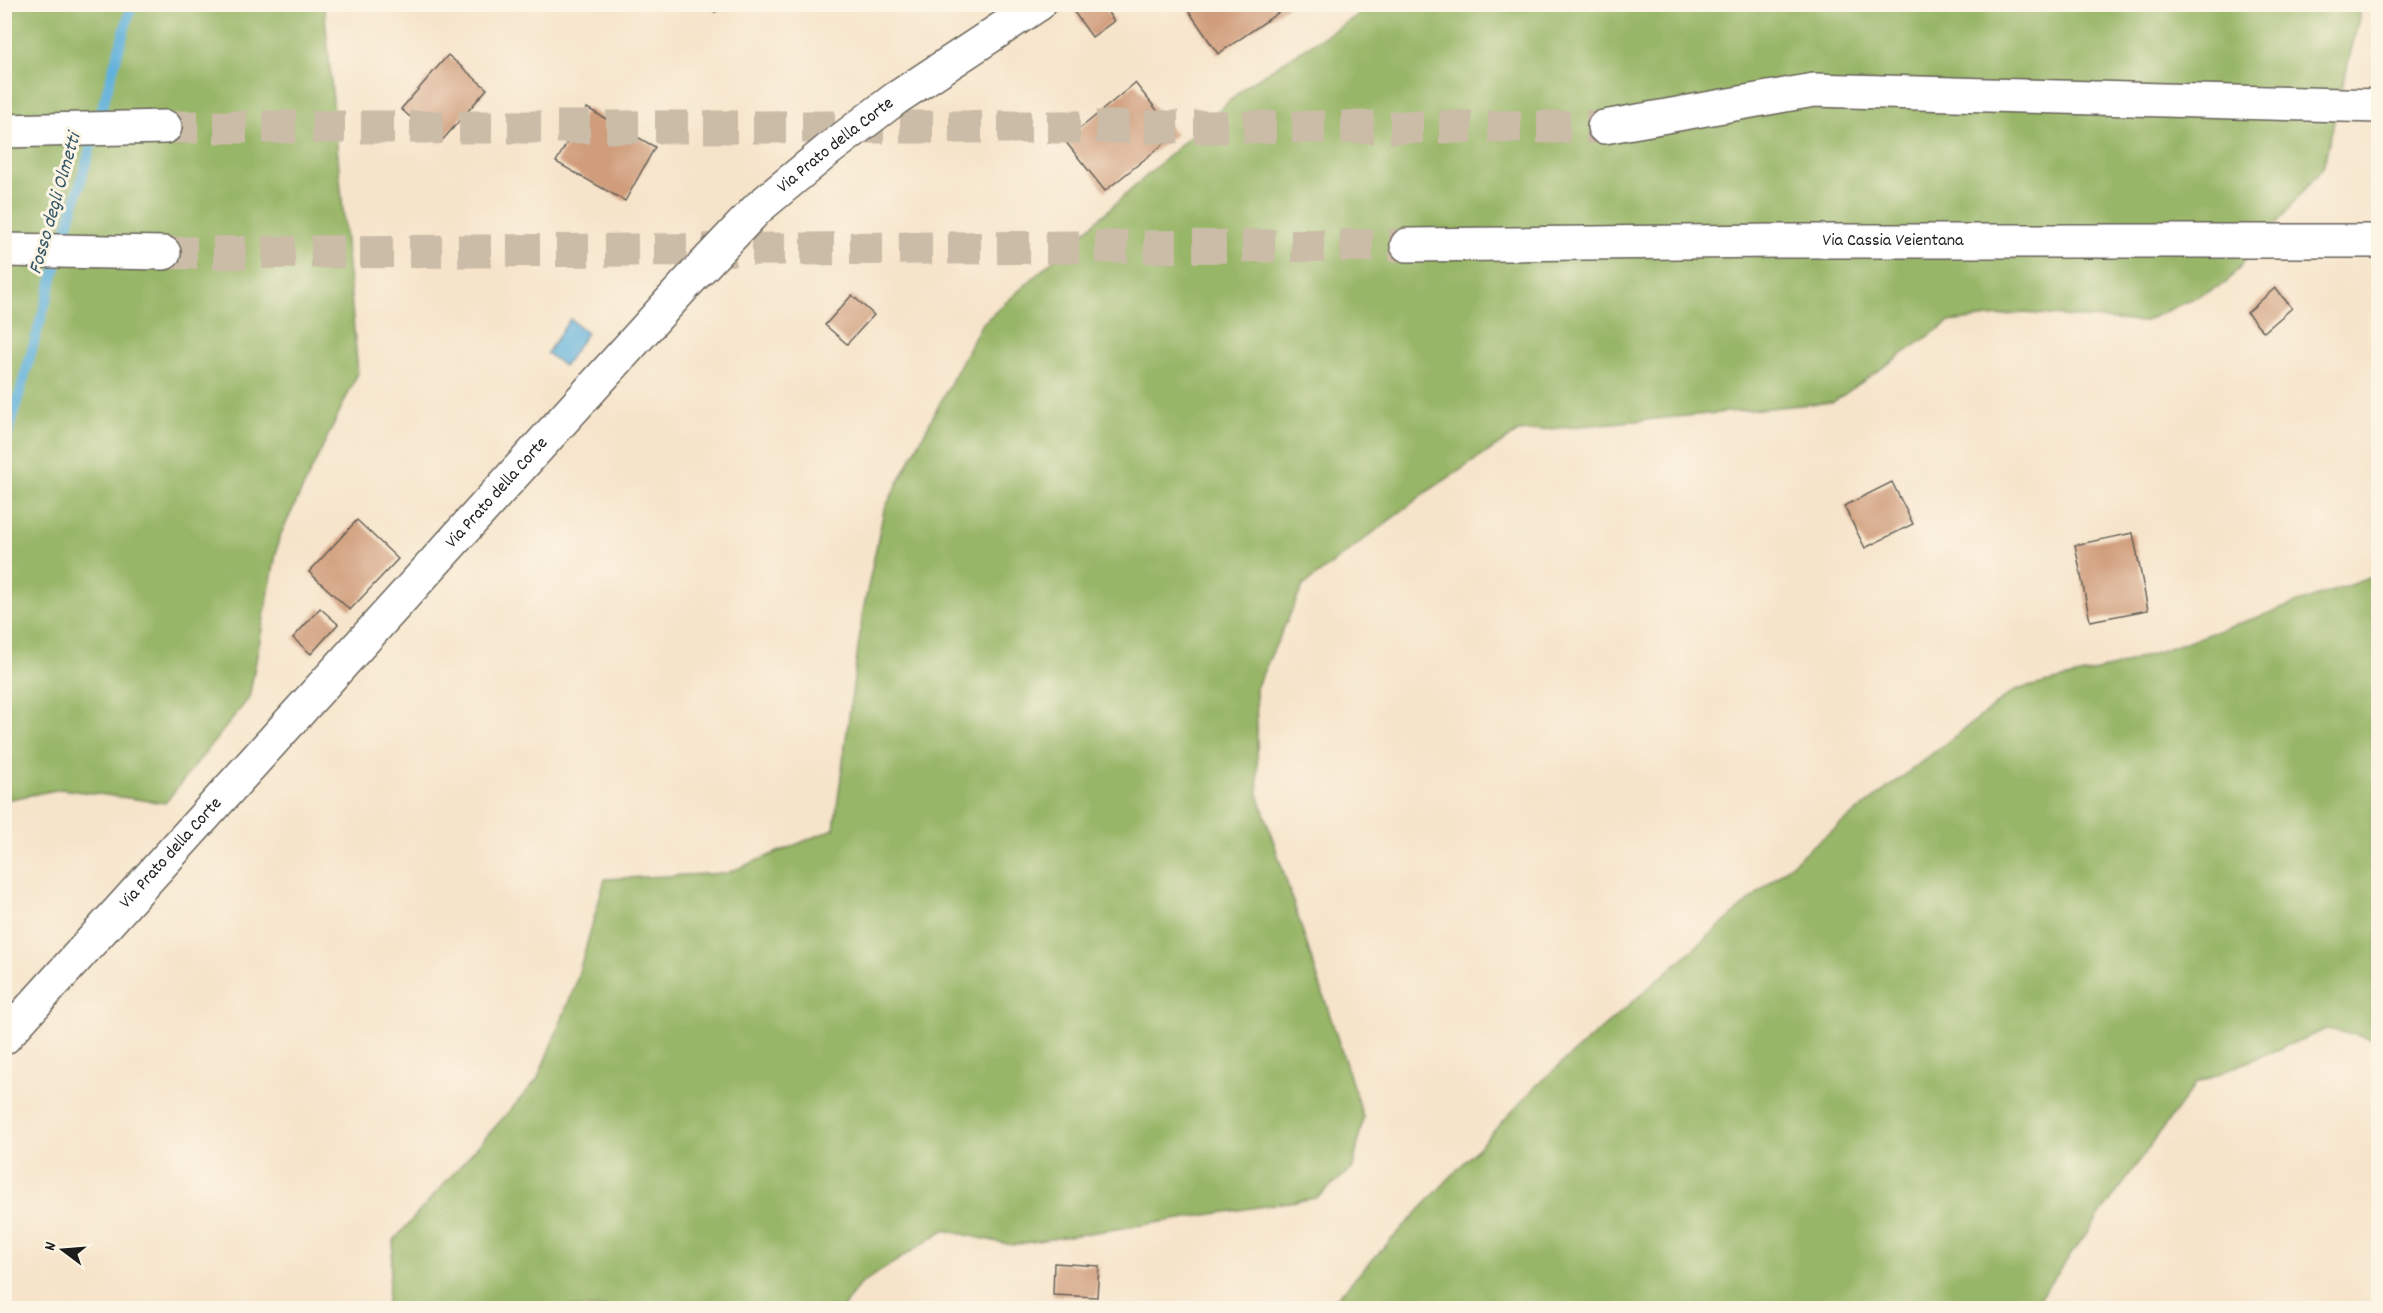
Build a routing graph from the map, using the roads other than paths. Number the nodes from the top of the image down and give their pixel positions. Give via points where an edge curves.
1 (1039, 4) edge
2 (2379, 106) edge
3 (1604, 127) tunnel mouth
4 (165, 128) tunnel mouth
5 (4, 131) edge
6 (2379, 241) edge
7 (1407, 245) tunnel mouth
8 (4, 250) edge
9 (164, 253) tunnel mouth
10 (4, 1038) edge

1 - 10 main road, Via Prato della Corte via 894,99 758,208
2 - 3 main road via 1814,90
4 - 5 main road
6 - 7 main road, Via Cassia Veientana
8 - 9 main road

